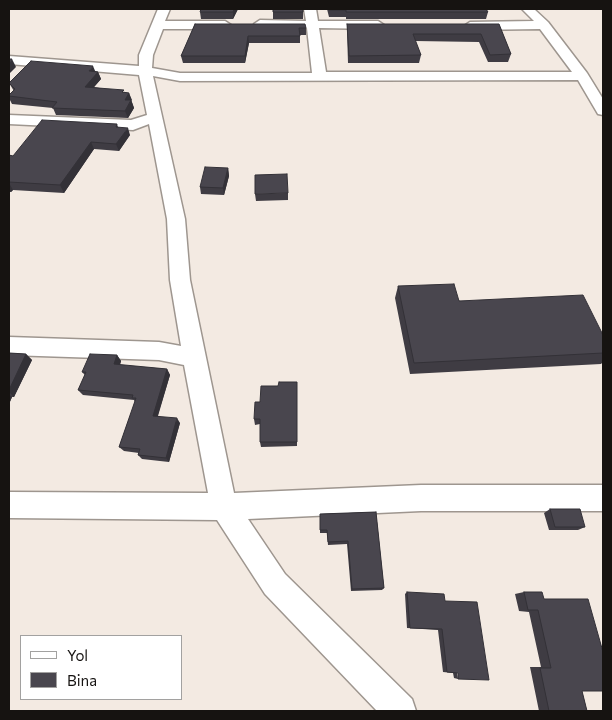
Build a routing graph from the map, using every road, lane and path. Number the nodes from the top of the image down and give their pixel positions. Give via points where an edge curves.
1 (164, 9) edge
2 (310, 9) edge
3 (528, 9) edge
4 (312, 24) junction
5 (158, 25) junction
6 (387, 25) edge
7 (544, 25) junction
8 (453, 26) edge
9 (9, 60) edge
10 (30, 62) junction
11 (145, 72) junction
12 (20, 73) edge
13 (582, 76) junction
14 (320, 77) junction
15 (603, 111) edge
16 (155, 117) junction
17 (9, 120) edge
18 (9, 346) edge
19 (194, 358) junction
20 (603, 498) edge
21 (224, 508) junction
22 (10, 509) edge
23 (400, 711) edge

1 - 5 street
2 - 4 street
3 - 7 street
4 - 5 street
4 - 6 street
4 - 14 street
5 - 11 street via 146,55
7 - 8 street
7 - 13 street
9 - 10 street
10 - 11 street
10 - 12 street
11 - 14 street via 180,77
11 - 16 street
13 - 14 street
13 - 15 street
16 - 17 street via 133,125
16 - 19 street via 176,219 180,280
18 - 19 street via 159,351
19 - 21 street
20 - 21 street via 421,498
21 - 22 street
21 - 23 street via 275,584

